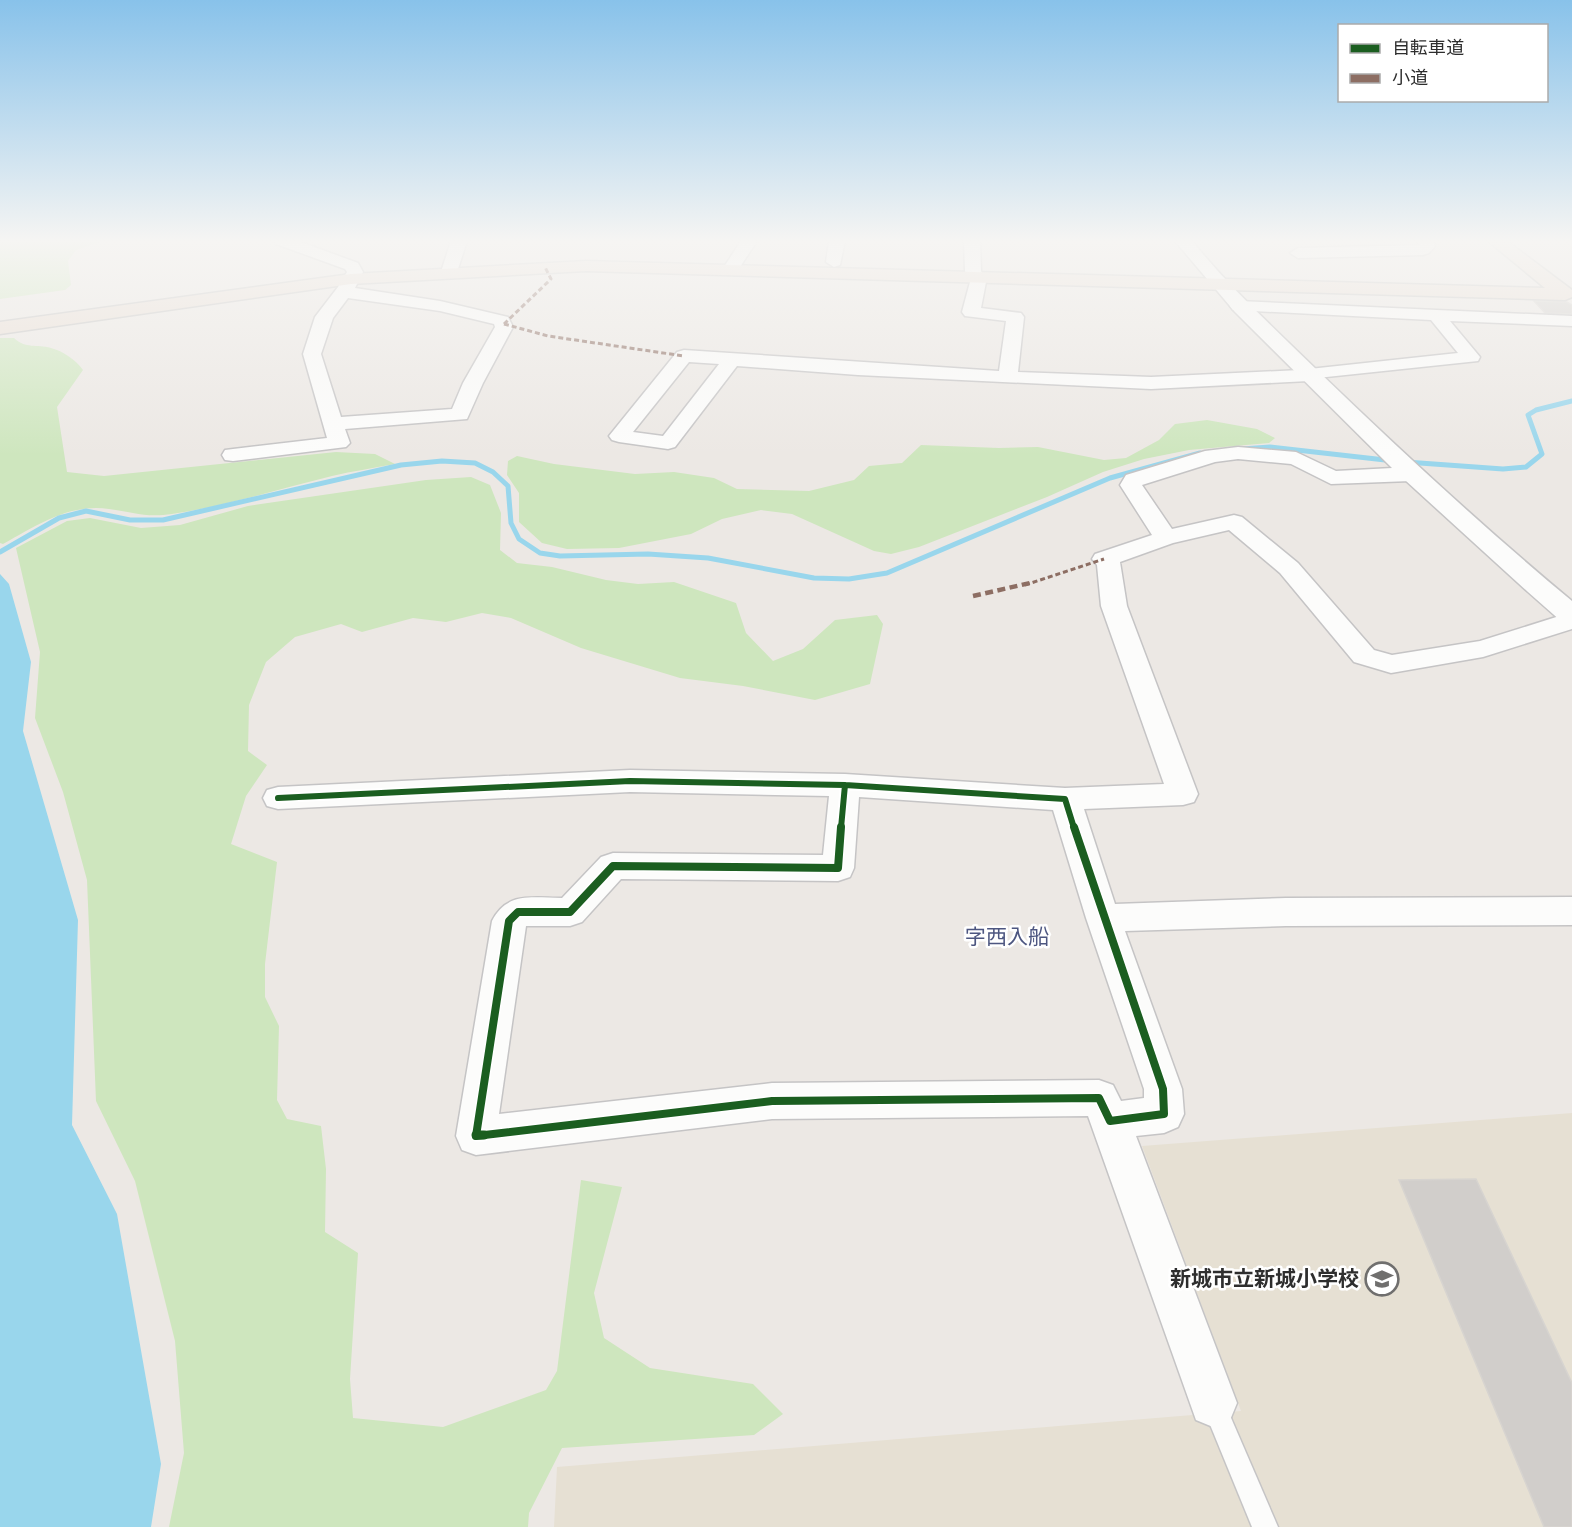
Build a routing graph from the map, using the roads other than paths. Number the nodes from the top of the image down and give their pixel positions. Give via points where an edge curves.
1 (119, 312) edge
2 (328, 312) edge
3 (473, 312) edge
4 (973, 312) edge
5 (1245, 312) edge
6 (1376, 312) edge
7 (1436, 315) junction
8 (1572, 321) edge
9 (0, 328) edge
10 (731, 361) junction
11 (1308, 374) junction
12 (1008, 377) junction
13 (334, 424) junction
14 (233, 455) dead end
15 (1402, 465) junction
16 (1166, 538) junction
17 (1572, 616) edge
18 (1572, 621) edge
19 (845, 785) junction
20 (278, 798) dead end
21 (1065, 799) junction
22 (1572, 911) edge
23 (1103, 918) junction
24 (1110, 1121) junction
25 (1213, 1403) joint
26 (1265, 1527) edge

1 - 9 highway
2 - 13 street via 312,354
3 - 13 street via 502,321 504,327 460,415
4 - 12 street via 1015,317
5 - 11 street
6 - 7 street
7 - 8 street
7 - 11 street via 1471,357
10 - 10 street via 668,443 618,436 684,356
10 - 12 street
11 - 12 street via 1151,383
11 - 15 street
13 - 14 street via 339,443 334,445
15 - 16 street via 1345,478 1331,477 1296,458 1259,453 1213,456 1134,480 1131,485
15 - 17 street via 1484,542
16 - 18 street via 1234,522 1289,568 1364,656 1391,664 1484,649
16 - 21 street via 1104,558 1109,563 1114,606 1183,794
19 - 20 street via 630,782
19 - 21 street
19 - 24 street via 838,868 613,866 570,912 518,912 509,921 476,1136 772,1101 1099,1098
21 - 23 street
22 - 23 street via 1286,912
23 - 24 street via 1163,1089 1164,1114
24 - 25 street
25 - 26 lane

